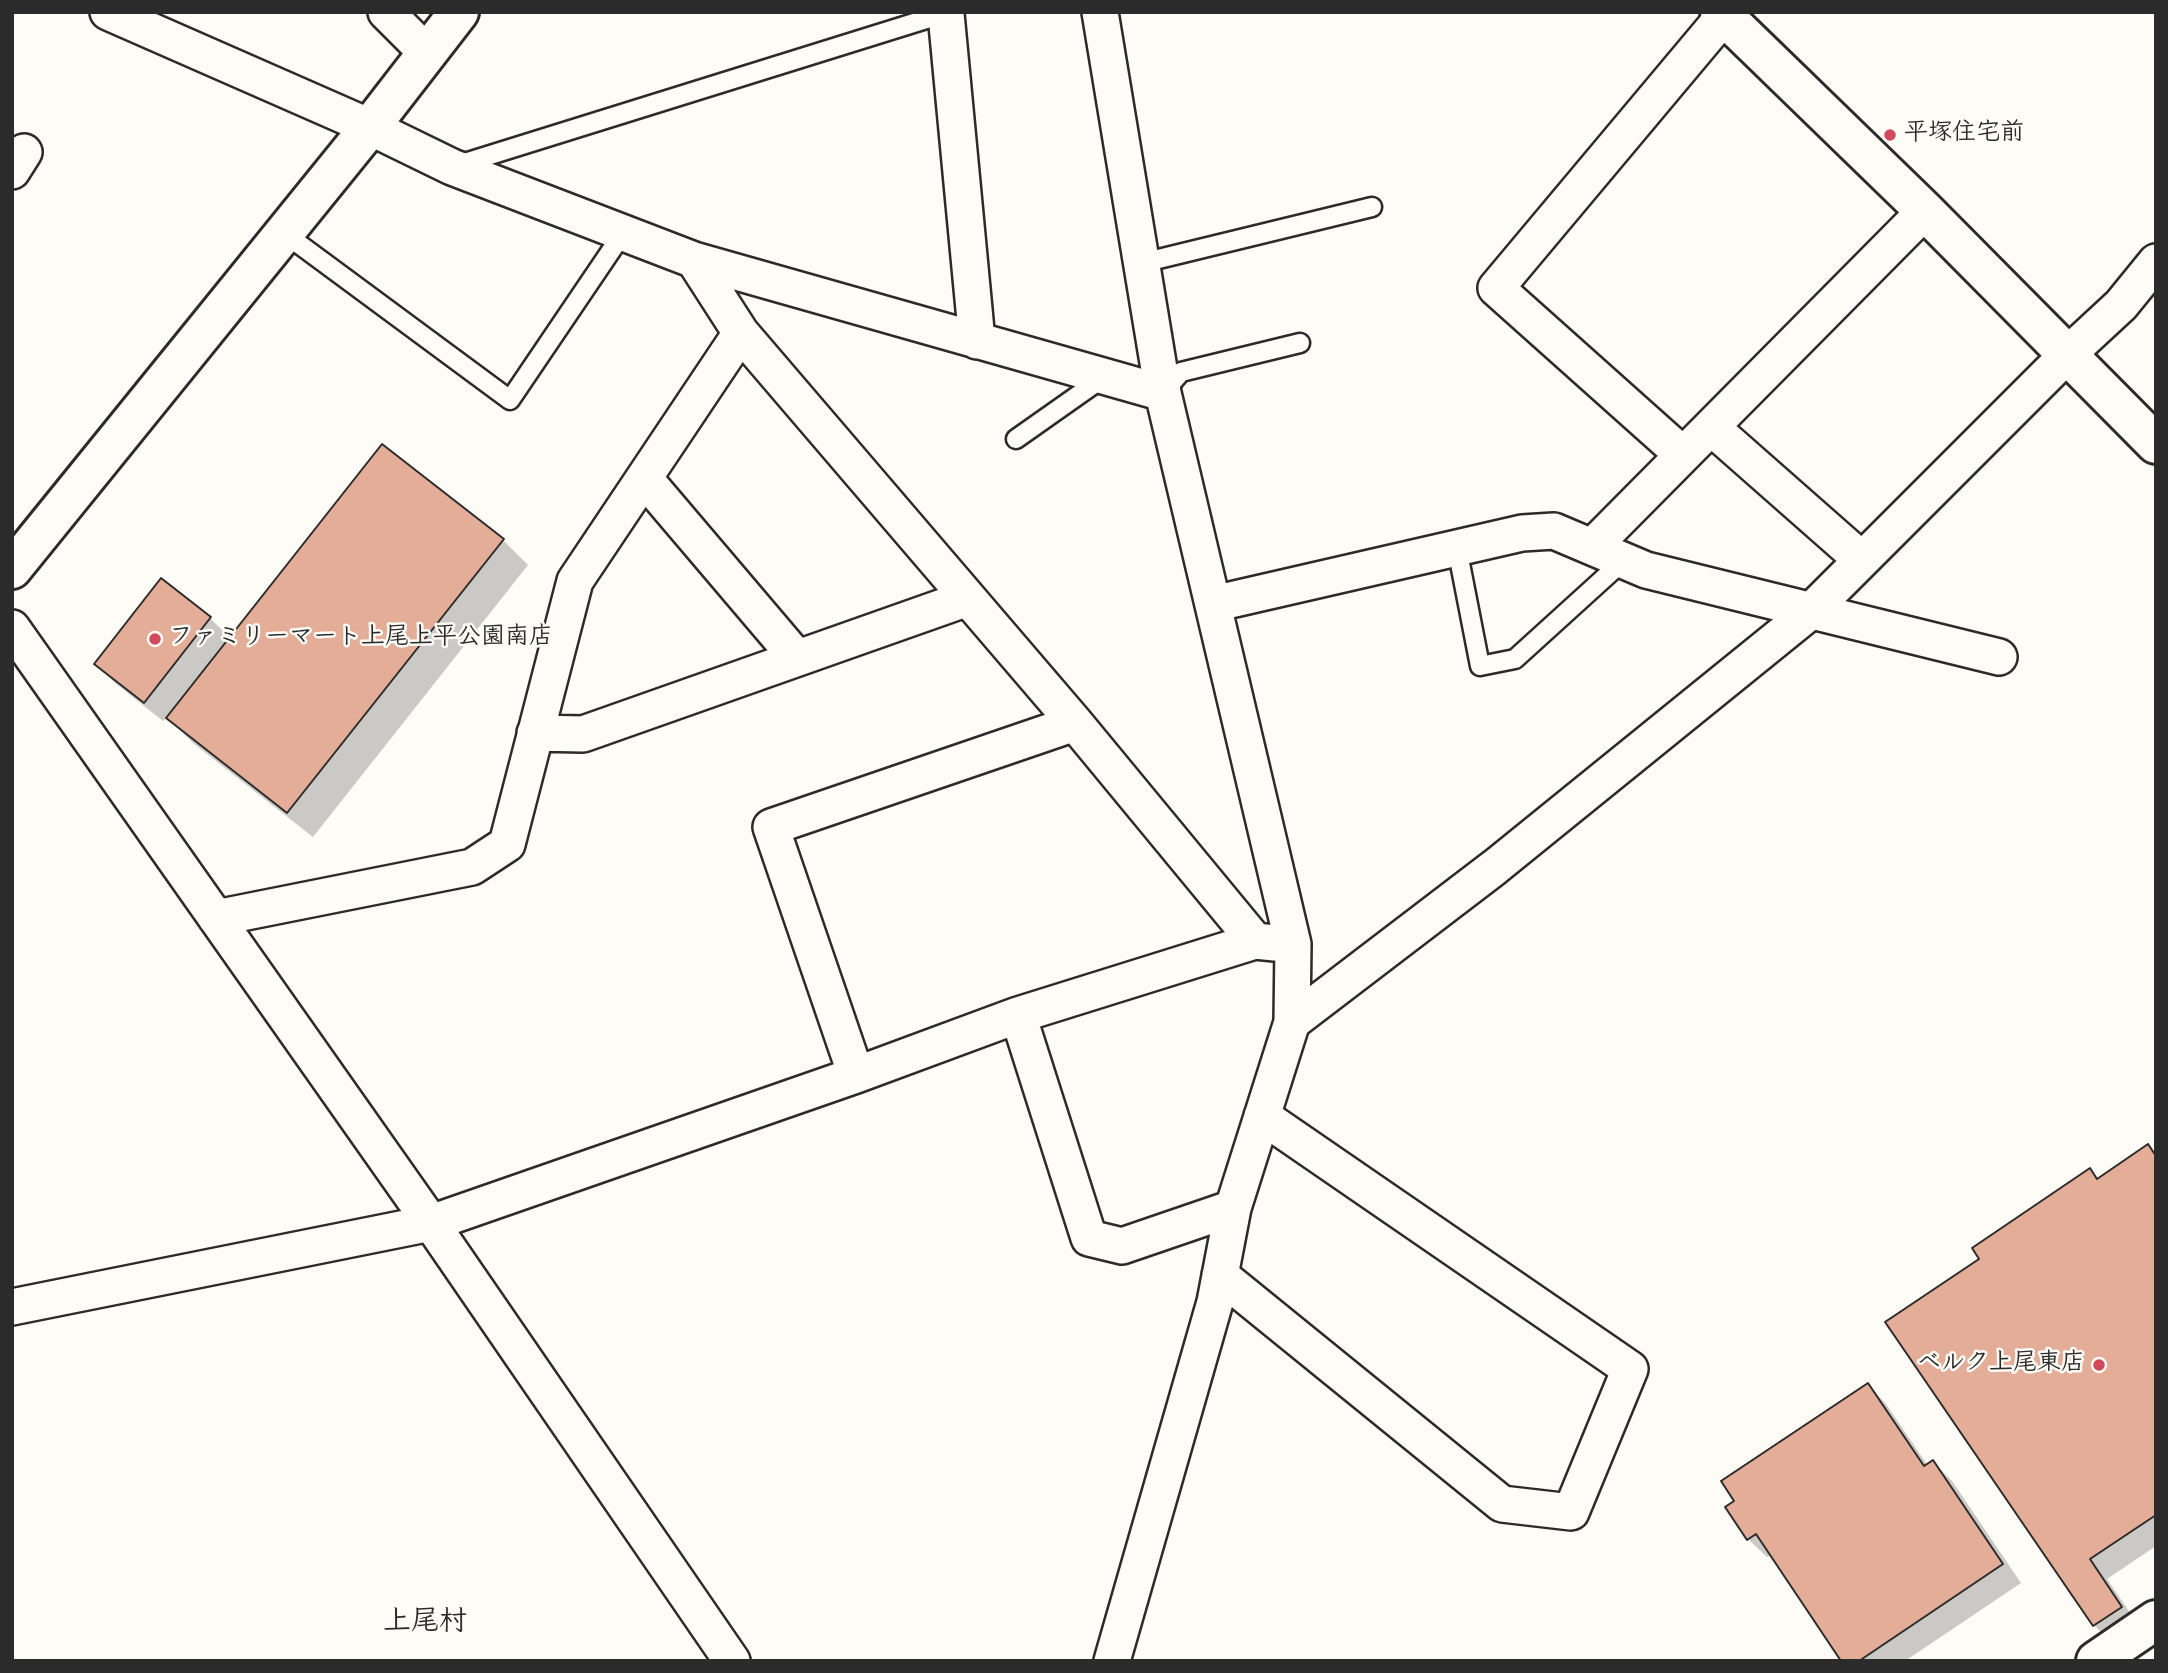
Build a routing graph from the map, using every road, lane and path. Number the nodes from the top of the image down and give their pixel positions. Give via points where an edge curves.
1 (108, 12) edge
2 (386, 12) edge
3 (459, 12) edge
4 (1100, 12) edge
5 (947, 13) edge
6 (1722, 14) edge
7 (427, 53) junction
8 (370, 127) junction
9 (452, 167) junction
10 (1372, 207) dead end
11 (1925, 211) junction
12 (284, 233) junction
13 (623, 233) junction
14 (694, 260) junction
15 (2156, 262) edge
16 (1142, 263) junction
17 (741, 333) junction
18 (977, 341) junction
19 (1300, 343) dead end
20 (2067, 355) junction
21 (1104, 377) junction
22 (1163, 393) junction
23 (1711, 427) junction
24 (1016, 439) dead end
25 (2156, 444) edge
26 (1683, 455) junction
27 (644, 478) junction
28 (1591, 547) junction
29 (1457, 548) junction
30 (1862, 560) junction
31 (1623, 561) junction
32 (12, 569) edge
33 (968, 598) junction
34 (1213, 604) junction
35 (1811, 611) junction
36 (12, 628) edge
37 (1998, 657) dead end
38 (797, 658) junction
39 (1074, 723) junction
40 (535, 733) junction
41 (216, 918) junction
42 (1255, 941) junction
43 (1293, 944) junction
44 (1018, 1015) junction
45 (1292, 1022) junction
46 (856, 1075) junction
47 (1262, 1116) junction
48 (1233, 1208) junction
49 (431, 1223) junction
50 (1220, 1275) junction
51 (12, 1307) edge
52 (2156, 1620) edge
53 (732, 1661) edge
54 (1112, 1661) edge
55 (2096, 1661) edge

1 - 8 street
2 - 7 street
3 - 7 street
4 - 16 street
5 - 9 lane
5 - 18 street
6 - 11 street
6 - 26 street via 1496,288
7 - 8 street
8 - 9 street
8 - 12 street
9 - 13 street
10 - 16 lane
11 - 20 street
11 - 23 street
12 - 13 lane via 510,400
12 - 32 street
13 - 14 street
14 - 17 street
14 - 18 street
15 - 20 street via 2121,304
16 - 22 street
17 - 27 street
17 - 33 street
18 - 21 street
19 - 22 lane via 1181,372
20 - 25 street
20 - 30 street
21 - 22 street
21 - 24 lane
22 - 34 street
23 - 26 street
23 - 30 street
26 - 28 street
27 - 38 street
27 - 40 street via 575,581
28 - 29 street via 1554,531 1522,533
28 - 31 street
29 - 31 lane via 1480,666 1515,659
29 - 34 street
30 - 35 street
31 - 35 street
33 - 38 street
33 - 39 street
34 - 43 street
35 - 37 street
35 - 45 street via 1495,867
36 - 41 street
38 - 40 street via 583,734
39 - 42 street
39 - 46 street via 771,827
40 - 41 street via 507,844 472,867
41 - 49 street
42 - 43 street
42 - 44 street
43 - 45 street
44 - 46 street
44 - 48 street via 1089,1238 1122,1246
45 - 47 street
46 - 49 street
47 - 48 street
47 - 50 street via 1630,1368 1571,1512 1502,1504
48 - 50 street
49 - 51 street
49 - 53 street
50 - 54 street
52 - 55 street

